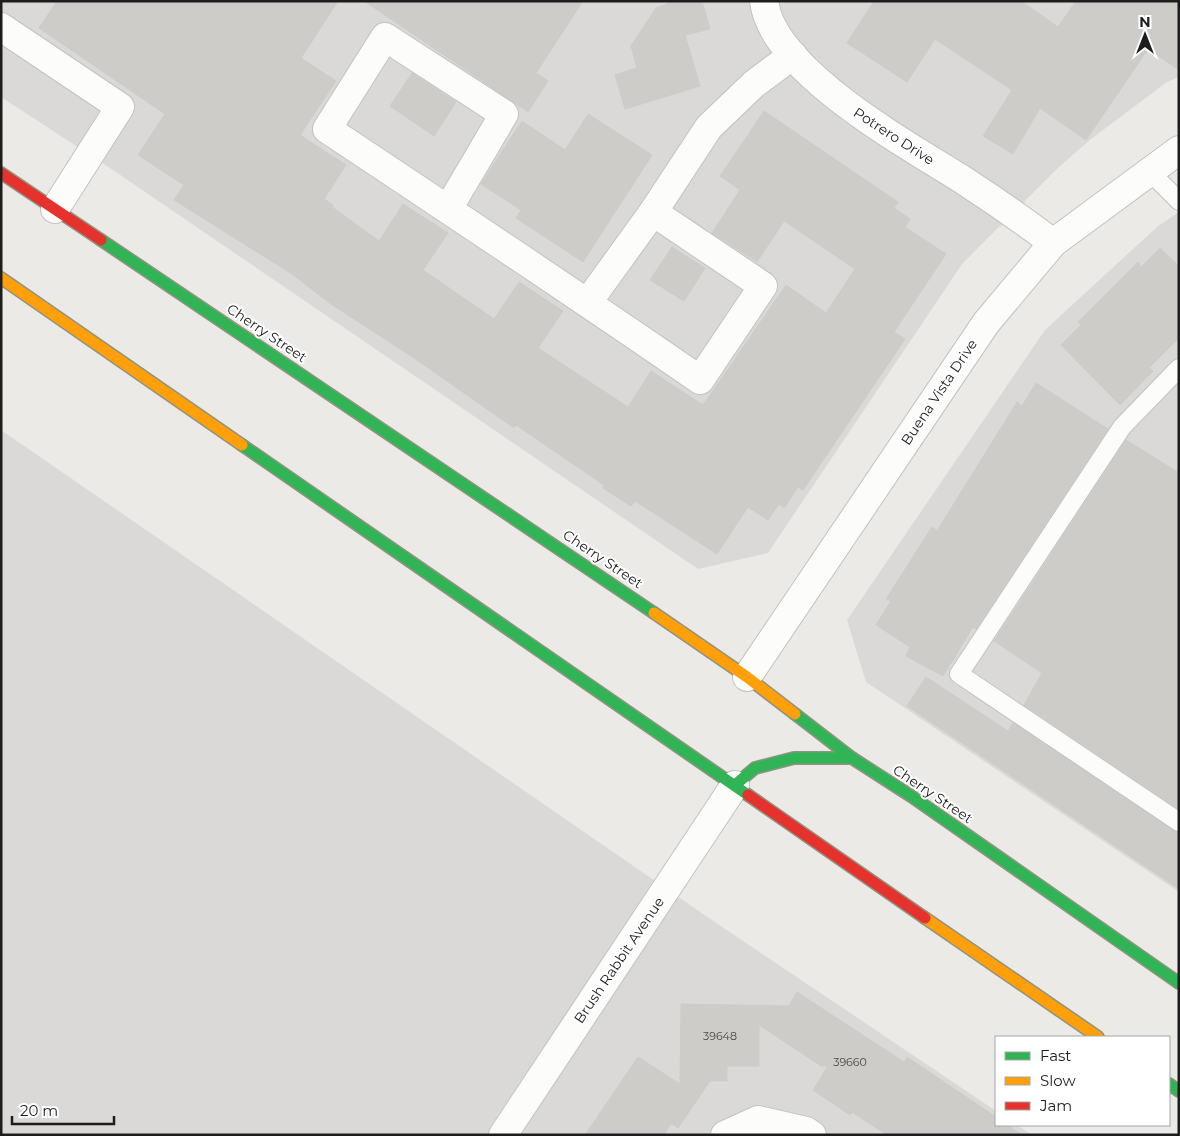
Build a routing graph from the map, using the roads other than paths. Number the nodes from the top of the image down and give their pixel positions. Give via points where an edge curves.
1 (764, 1) edge
2 (1, 28) edge
3 (793, 55) junction
4 (1179, 150) edge
5 (1149, 171) junction
6 (1, 173) edge
7 (1179, 202) edge
8 (54, 209) junction
9 (448, 209) junction
10 (653, 212) junction
11 (1053, 244) junction
12 (1, 278) edge
13 (588, 302) junction
14 (1179, 368) edge
15 (747, 677) junction
16 (852, 758) junction
17 (736, 785) junction
18 (1179, 822) edge
19 (1179, 983) edge
20 (1096, 1036) edge
21 (503, 1135) edge
22 (724, 1135) edge
23 (812, 1135) edge

1 - 3 street, Potrero Drive via 775,32
2 - 8 street via 120,107
3 - 10 street via 754,84 709,127
3 - 11 street, Potrero Drive via 840,101 1009,210
4 - 5 street, Buena Vista Drive
5 - 7 lane
5 - 11 street, Buena Vista Drive
6 - 8 main road, Cherry Street
8 - 15 main road, Cherry Street
9 - 9 street via 504,114 385,37 328,129
9 - 13 street
10 - 13 street
10 - 13 street via 763,286 700,380
11 - 15 street, Buena Vista Drive via 986,323
12 - 17 main road
14 - 18 lane via 1122,427 958,674
15 - 16 main road, Cherry Street
16 - 17 main road via 794,758 755,768
16 - 19 main road, Cherry Street
17 - 20 main road
17 - 21 street, Brush Rabbit Avenue
22 - 23 street via 758,1120

